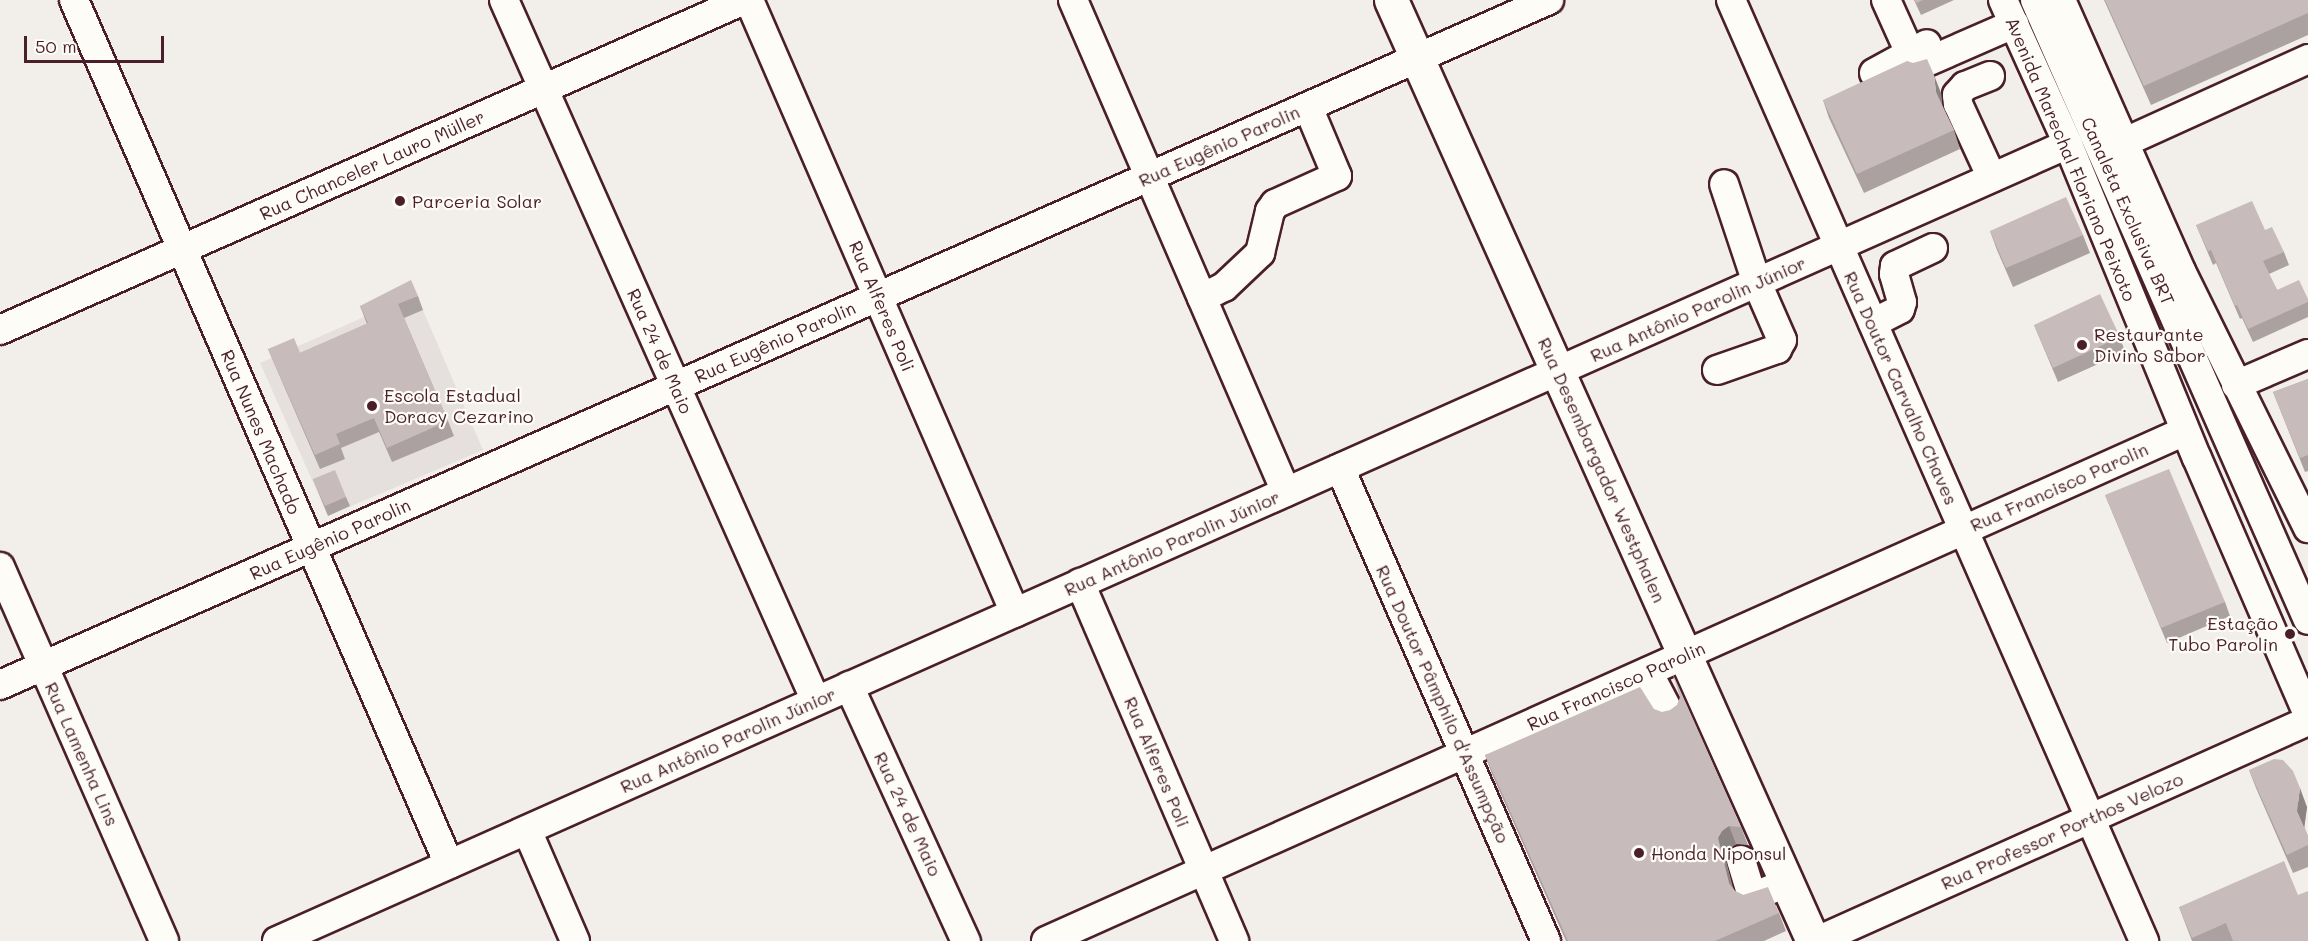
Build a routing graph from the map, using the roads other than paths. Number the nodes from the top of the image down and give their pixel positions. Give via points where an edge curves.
1 (74, 0) edge
2 (504, 0) edge
3 (744, 0) edge
4 (749, 0) edge
5 (1073, 0) edge
6 (1391, 0) edge
7 (1549, 0) edge
8 (1731, 0) edge
9 (1886, 0) edge
10 (2035, 0) edge
11 (2061, 0) edge
12 (2007, 10) edge
13 (1910, 53) junction
14 (1417, 58) junction
15 (2305, 68) edge
16 (1874, 73) dead end
17 (1990, 76) dead end
18 (544, 89) junction
19 (1308, 107) junction
20 (2123, 142) junction
21 (2068, 144) junction
22 (1149, 177) junction
23 (1992, 178) junction
24 (1724, 184) dead end
25 (1839, 246) junction
26 (1933, 248) dead end
27 (182, 250) junction
28 (1757, 283) junction
29 (878, 297) junction
30 (1202, 298) junction
31 (1873, 323) junction
32 (0, 330) edge
33 (2308, 354) edge
34 (1717, 370) dead end
35 (1558, 371) junction
36 (2236, 385) junction
37 (676, 386) junction
38 (2185, 431) junction
39 (1340, 468) junction
40 (1286, 492) junction
41 (2308, 528) edge
42 (1964, 530) junction
43 (311, 547) junction
44 (0, 567) edge
45 (1080, 584) junction
46 (1015, 613) junction
47 (2308, 620) edge
48 (1685, 655) junction
49 (43, 666) junction
50 (1648, 672) junction
51 (0, 685) edge
52 (849, 686) junction
53 (816, 701) junction
54 (1670, 714) edge
55 (2308, 715) edge
56 (2308, 721) edge
57 (1465, 753) junction
58 (2090, 819) junction
59 (527, 830) junction
60 (1741, 860) dead end
61 (449, 864) junction
62 (1204, 870) junction
63 (1788, 883) junction
64 (164, 941) edge
65 (277, 941) edge
66 (576, 941) edge
67 (966, 941) edge
68 (1046, 941) edge
69 (1234, 941) edge
70 (1546, 941) edge
71 (1815, 941) edge
72 (2144, 941) edge

1 - 27 street, Rua Nunes Machado
2 - 18 street, Rua 24 de Maio
3 - 18 street, Rua Chanceler Lauro Müller
4 - 29 street, Rua Alferes Poli
5 - 22 street
6 - 14 main road, Rua Desembargador Westphalen
7 - 14 street, Rua Eugênio Parolin
8 - 25 street, Rua Doutor Carvalho Chaves
9 - 13 street
10 - 47 street, Canaleta Exclusiva BRT
11 - 20 street
12 - 13 street
12 - 21 street, Avenida Marechal Floriano Peixoto
13 - 16 street
14 - 19 street, Rua Eugênio Parolin
14 - 35 main road, Rua Desembargador Westphalen
15 - 20 street
17 - 23 street via 1965,86 1957,95
18 - 27 street, Rua Chanceler Lauro Müller
18 - 37 street, Rua 24 de Maio
19 - 22 street, Rua Eugênio Parolin
19 - 30 street via 1337,176 1275,204 1260,253 1224,287
20 - 36 street
21 - 23 street, Rua Antônio Parolin Júnior
21 - 38 street, Avenida Marechal Floriano Peixoto
22 - 29 street, Rua Eugênio Parolin
22 - 30 street
23 - 25 street, Rua Antônio Parolin Júnior
24 - 28 street
25 - 28 street, Rua Antônio Parolin Júnior
25 - 31 street, Rua Doutor Carvalho Chaves
26 - 31 street via 1895,266 1902,302 1899,309
27 - 32 street, Rua Chanceler Lauro Müller
27 - 43 street, Rua Nunes Machado
28 - 34 street via 1782,340 1780,345
28 - 35 street, Rua Antônio Parolin Júnior
29 - 37 street, Rua Eugênio Parolin
29 - 46 street, Rua Alferes Poli
30 - 40 street
31 - 42 street, Rua Doutor Carvalho Chaves
33 - 36 street
35 - 39 street, Rua Antônio Parolin Júnior
35 - 48 main road, Rua Desembargador Westphalen
36 - 41 street
37 - 43 street, Rua Eugênio Parolin
37 - 53 street, Rua 24 de Maio
38 - 42 street, Rua Francisco Parolin
38 - 55 street, Avenida Marechal Floriano Peixoto
39 - 40 street, Rua Antônio Parolin Júnior
39 - 57 street, Rua Doutor Pâmphilo d'Assumpção
40 - 45 street, Rua Antônio Parolin Júnior
42 - 48 street, Rua Francisco Parolin
42 - 58 street, Rua Doutor Carvalho Chaves
43 - 49 street, Rua Eugênio Parolin
43 - 61 street, Rua Nunes Machado
44 - 49 street, Rua Lamenha Lins
45 - 46 street, Rua Antônio Parolin Júnior
45 - 62 street, Rua Alferes Poli
46 - 52 street, Rua Antônio Parolin Júnior
48 - 50 street, Rua Francisco Parolin
48 - 63 main road, Rua Desembargador Westphalen
49 - 51 street, Rua Eugênio Parolin
49 - 64 street, Rua Lamenha Lins
50 - 54 street
50 - 57 street, Rua Francisco Parolin
52 - 53 street, Rua Antônio Parolin Júnior
52 - 67 street, Rua 24 de Maio
53 - 59 street, Rua Antônio Parolin Júnior
56 - 58 street, Rua Professor Porthos Velozo
57 - 62 street, Rua Francisco Parolin
57 - 70 street, Rua Doutor Pâmphilo d'Assumpção
58 - 71 street, Rua Professor Porthos Velozo
58 - 72 street, Rua Doutor Carvalho Chaves
59 - 61 street, Rua Antônio Parolin Júnior
59 - 66 street
60 - 63 street via 1752,897
61 - 65 street, Rua Antônio Parolin Júnior
62 - 68 street, Rua Francisco Parolin
62 - 69 street, Rua Alferes Poli
63 - 71 main road, Rua Desembargador Westphalen

